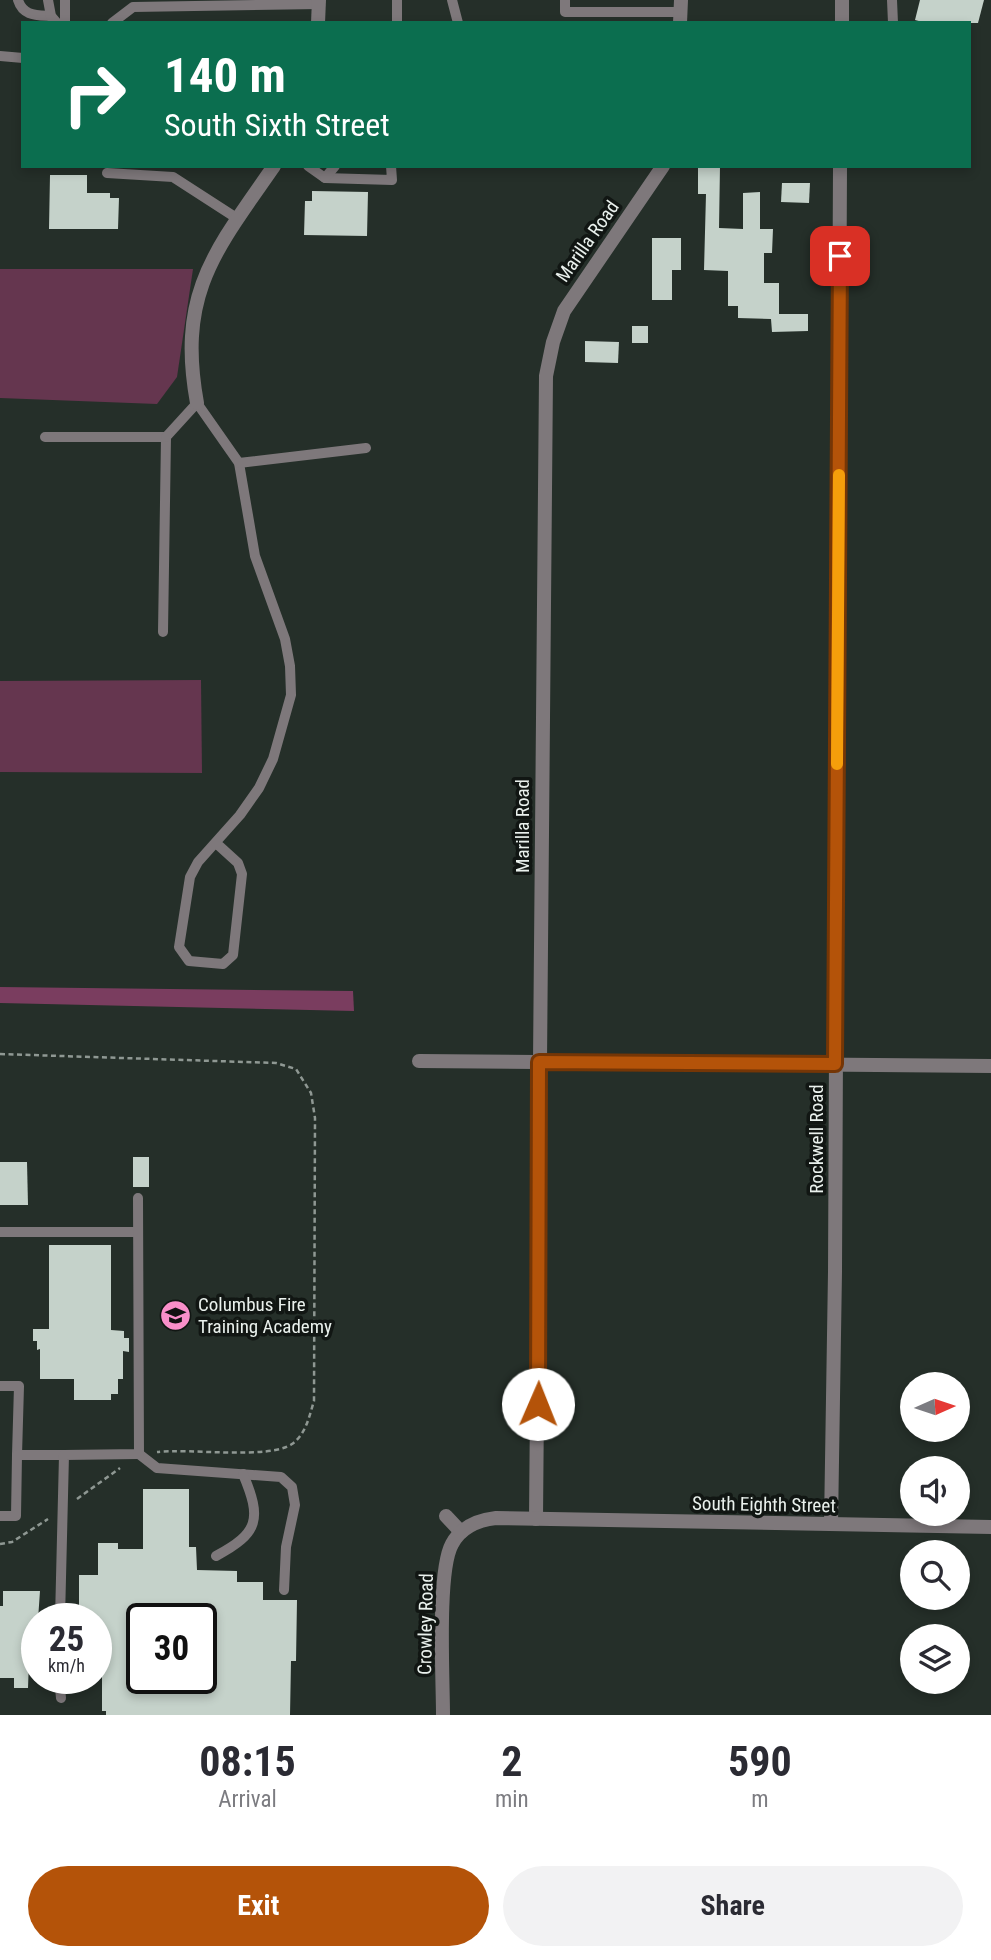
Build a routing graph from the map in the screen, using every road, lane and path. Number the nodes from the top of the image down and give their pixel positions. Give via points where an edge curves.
1 (18, 0) edge
2 (48, 0) edge
3 (65, 0) edge
4 (397, 0) edge
5 (452, 0) edge
6 (565, 0) edge
7 (842, 0) edge
8 (892, 0) edge
9 (263, 2) edge
10 (318, 2) edge
11 (134, 3) edge
12 (187, 3) edge
13 (680, 12) edge
14 (54, 19) edge
15 (65, 21) edge
16 (114, 21) edge
17 (318, 21) edge
18 (397, 21) edge
19 (457, 21) edge
20 (842, 21) edge
21 (893, 21) edge
22 (0, 56) edge
23 (21, 58) edge
24 (273, 168) edge
25 (311, 168) edge
26 (333, 168) edge
27 (391, 168) edge
28 (662, 168) edge
29 (840, 168) edge
30 (107, 173) dead end
31 (325, 178) junction
32 (238, 219) junction
33 (197, 403) junction
34 (45, 437) dead end
35 (166, 437) junction
36 (366, 447) dead end
37 (239, 463) junction
38 (163, 632) dead end
39 (216, 844) junction
40 (0, 1054) edge
41 (419, 1061) dead end
42 (539, 1062) junction
43 (835, 1064) junction
44 (991, 1066) edge
45 (138, 1198) dead end
46 (138, 1231) junction
47 (0, 1232) edge
48 (0, 1386) edge
49 (139, 1454) junction
50 (17, 1455) junction
51 (64, 1455) junction
52 (243, 1474) junction
53 (63, 1509) junction
54 (0, 1516) edge
55 (446, 1516) dead end
56 (536, 1519) junction
57 (831, 1524) junction
58 (991, 1527) edge
59 (461, 1532) junction
60 (0, 1544) edge
61 (216, 1556) dead end
62 (284, 1590) dead end
63 (60, 1603) edge
64 (61, 1694) edge
65 (61, 1698) dead end
66 (443, 1715) edge

1 - 14 lane via 28,13
2 - 14 lane
3 - 15 lane
4 - 18 lane
5 - 19 lane
6 - 13 lane via 565,12
7 - 20 street
8 - 21 lane
9 - 10 lane
9 - 12 lane
10 - 17 street
11 - 12 lane
11 - 16 lane
22 - 23 lane
24 - 32 street
25 - 31 lane
26 - 31 lane
27 - 31 lane via 392,180
28 - 42 street, Marilla Road via 564,311 546,376
29 - 43 street, Rockwell Road
30 - 32 lane via 173,177
32 - 33 street via 202,281 190,348
33 - 35 lane
33 - 37 lane
34 - 35 lane
35 - 38 lane
36 - 37 lane
37 - 39 lane via 255,556 285,639 291,695 273,759 259,788
39 - 39 lane via 190,877 179,947 189,961 223,964 233,955 242,874 238,863
40 - 49 path via 276,1063 296,1069 311,1093 315,1118 314,1401 306,1428 291,1445 270,1451
41 - 42 street
42 - 43 street
42 - 56 street, Marilla Road
43 - 44 street
43 - 57 street, Rockwell Road
45 - 46 lane
46 - 47 lane
46 - 49 lane
48 - 50 lane via 19,1386
49 - 51 lane
49 - 52 lane via 157,1468
49 - 53 path
50 - 51 lane
50 - 54 lane via 16,1516
51 - 53 lane
52 - 61 lane via 253,1497 254,1524 240,1543
52 - 62 lane via 281,1477 292,1488 295,1505 286,1547
53 - 60 path via 12,1542
53 - 63 lane
55 - 59 street
56 - 57 street, South Eighth Street
56 - 59 street via 482,1520
57 - 58 street, South Eighth Street
59 - 66 street, Crowley Road via 449,1549 444,1570
64 - 65 lane

